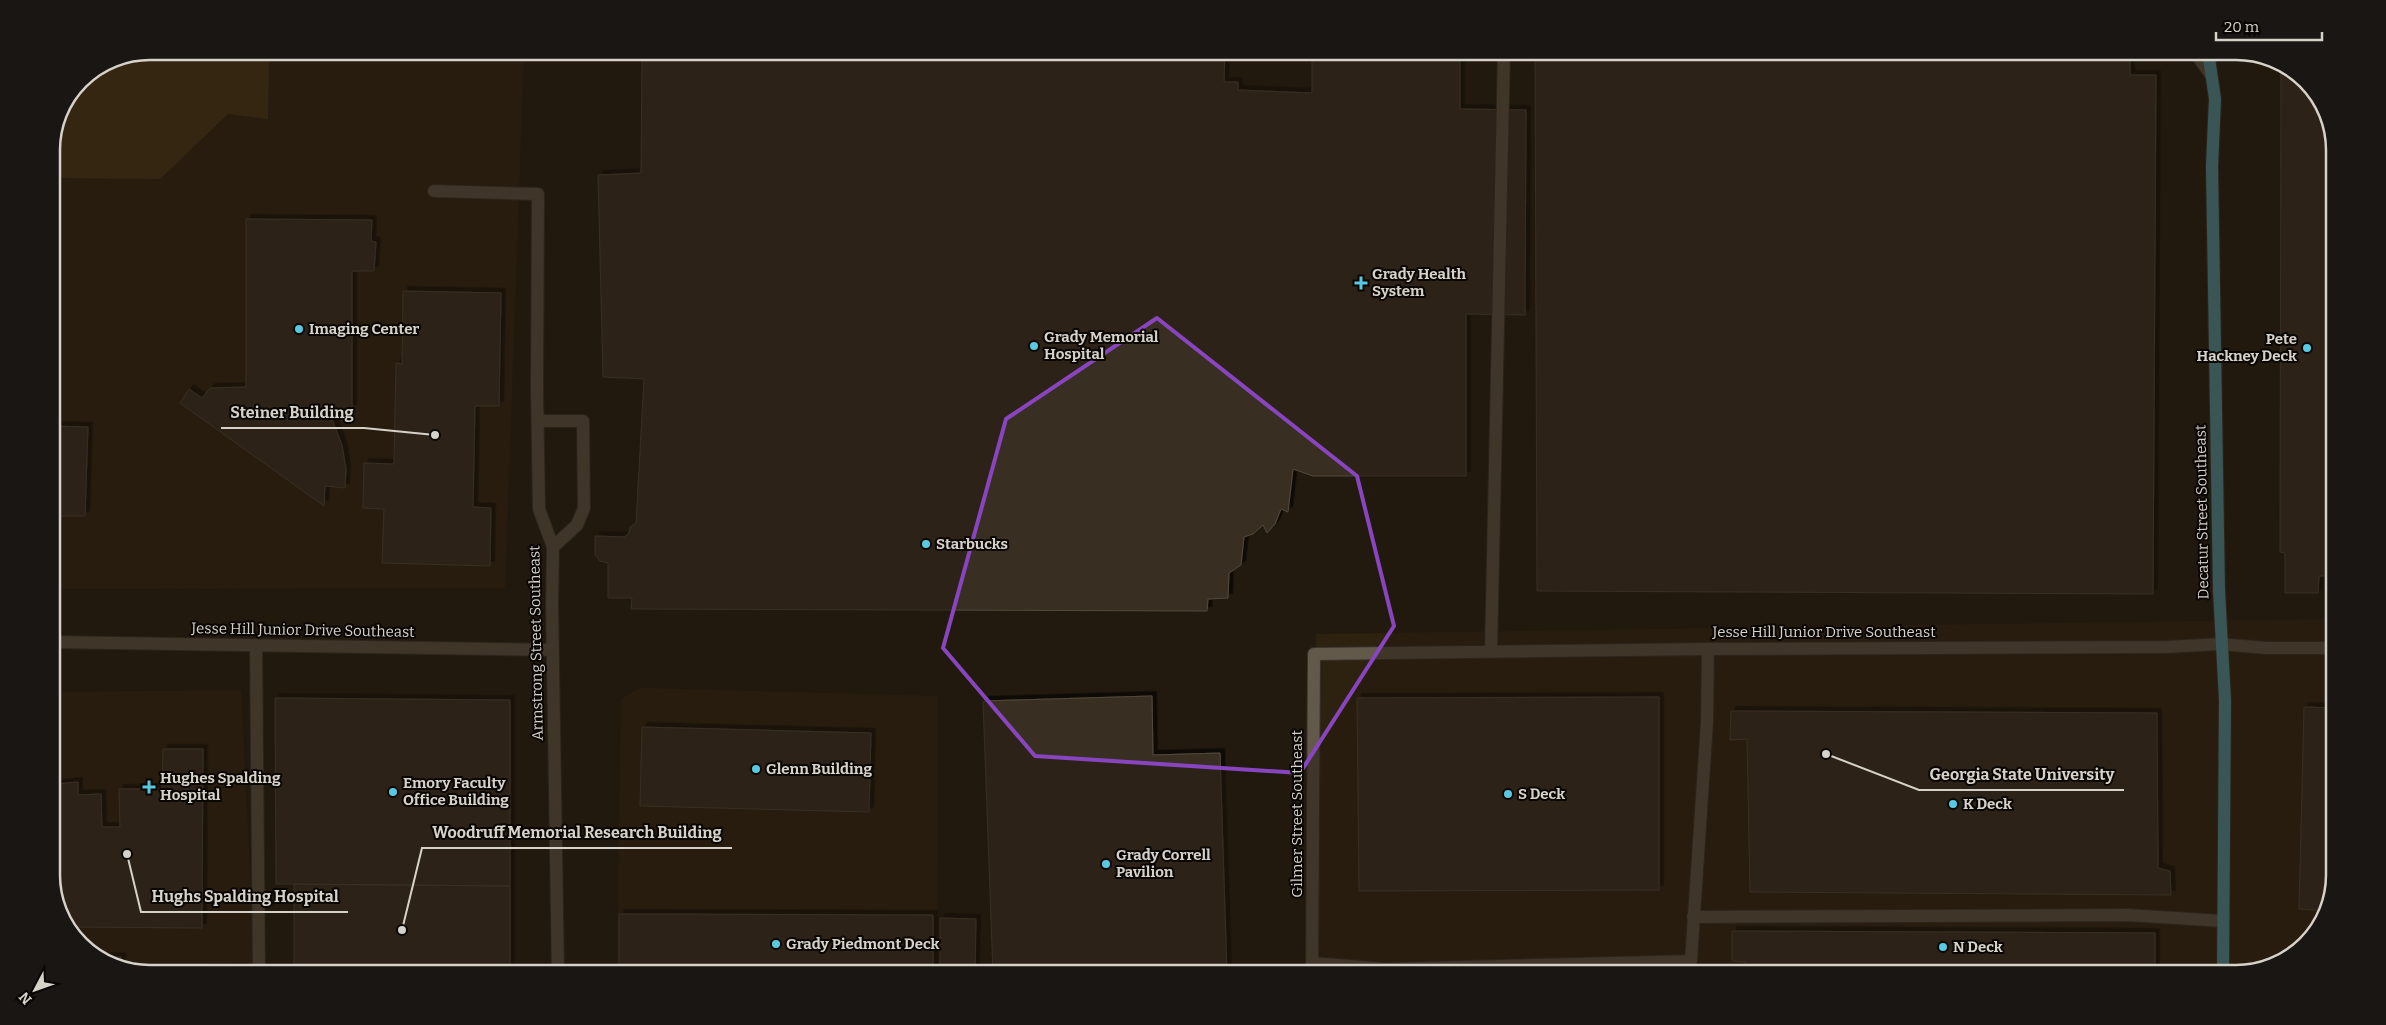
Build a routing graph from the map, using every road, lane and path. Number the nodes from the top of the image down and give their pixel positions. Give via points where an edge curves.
1 (1504, 60) edge
2 (2200, 60) edge
3 (2209, 60) edge
4 (2211, 75) junction
5 (434, 191) dead end
6 (538, 421) junction
7 (553, 547) junction
8 (60, 642) edge
9 (2220, 644) junction
10 (256, 645) junction
11 (2326, 648) edge
12 (1708, 649) junction
13 (553, 650) junction
14 (1491, 651) junction
15 (1314, 654) joint
16 (1693, 917) junction
17 (2223, 921) junction
18 (259, 965) edge
19 (558, 965) edge
20 (1312, 965) edge
21 (1538, 965) edge
22 (2222, 965) edge

1 - 14 street
2 - 4 street
3 - 4 main road, Decatur Street Southeast
4 - 9 main road, Decatur Street Southeast via 2215,99 2212,166
5 - 6 street, Armstrong Street Southeast via 538,194
6 - 7 street, Armstrong Street Southeast via 539,509
6 - 7 street via 583,421 584,508 577,525
7 - 13 street, Armstrong Street Southeast
8 - 10 street, Jesse Hill Junior Drive Southeast
9 - 11 street, Jesse Hill Junior Drive Southeast
9 - 12 street, Jesse Hill Junior Drive Southeast
9 - 17 main road, Decatur Street Southeast via 2225,700
10 - 13 street, Jesse Hill Junior Drive Southeast
10 - 18 street
12 - 14 street, Jesse Hill Junior Drive Southeast
12 - 16 street via 1707,722
13 - 19 street, Armstrong Street Southeast
14 - 15 street, Jesse Hill Junior Drive Southeast
15 - 20 street, Gilmer Street Southeast
16 - 17 street via 2127,915
16 - 21 street via 1691,961
17 - 22 main road, Decatur Street Southeast

